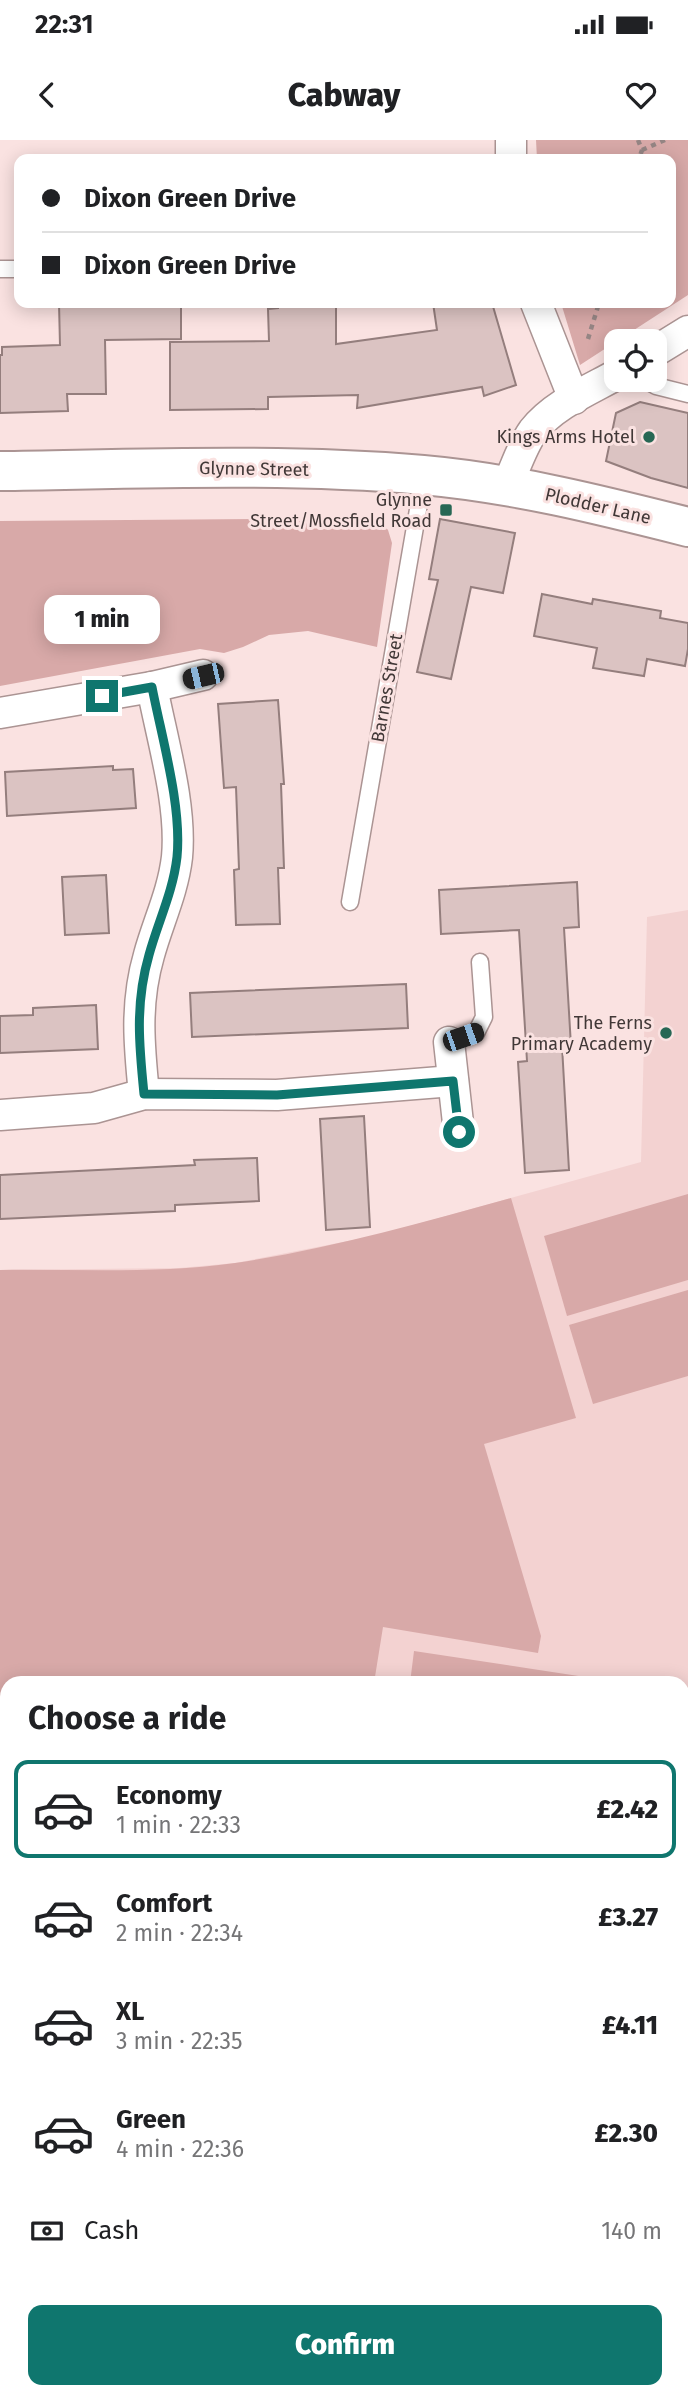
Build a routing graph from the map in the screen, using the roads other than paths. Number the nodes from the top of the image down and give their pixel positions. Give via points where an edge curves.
1 (538, 308) edge
2 (688, 331) edge
3 (667, 344) edge
4 (604, 382) edge
5 (667, 389) edge
6 (688, 394) edge
7 (574, 399) junction
8 (0, 471) edge
9 (424, 475) junction
10 (507, 486) junction
11 (688, 527) edge
12 (203, 676) dead end
13 (152, 687) junction
14 (0, 713) edge
15 (350, 902) dead end
16 (480, 962) dead end
17 (449, 1042) joint
18 (453, 1081) junction
19 (144, 1094) junction
20 (0, 1115) edge
21 (459, 1132) dead end

1 - 7 street
2 - 3 street
4 - 7 street
5 - 6 lane
7 - 10 street via 532,432
8 - 9 main road, Glynne Street via 247,467
9 - 10 main road, Glynne Street
9 - 15 lane, Barnes Street
10 - 11 main road, Plodder Lane
12 - 13 street
13 - 14 street
13 - 19 street via 177,814 177,856 170,898 140,992
16 - 17 lane via 484,1017 476,1033
17 - 18 street
18 - 19 street via 277,1095
18 - 21 street
19 - 20 street via 94,1108

